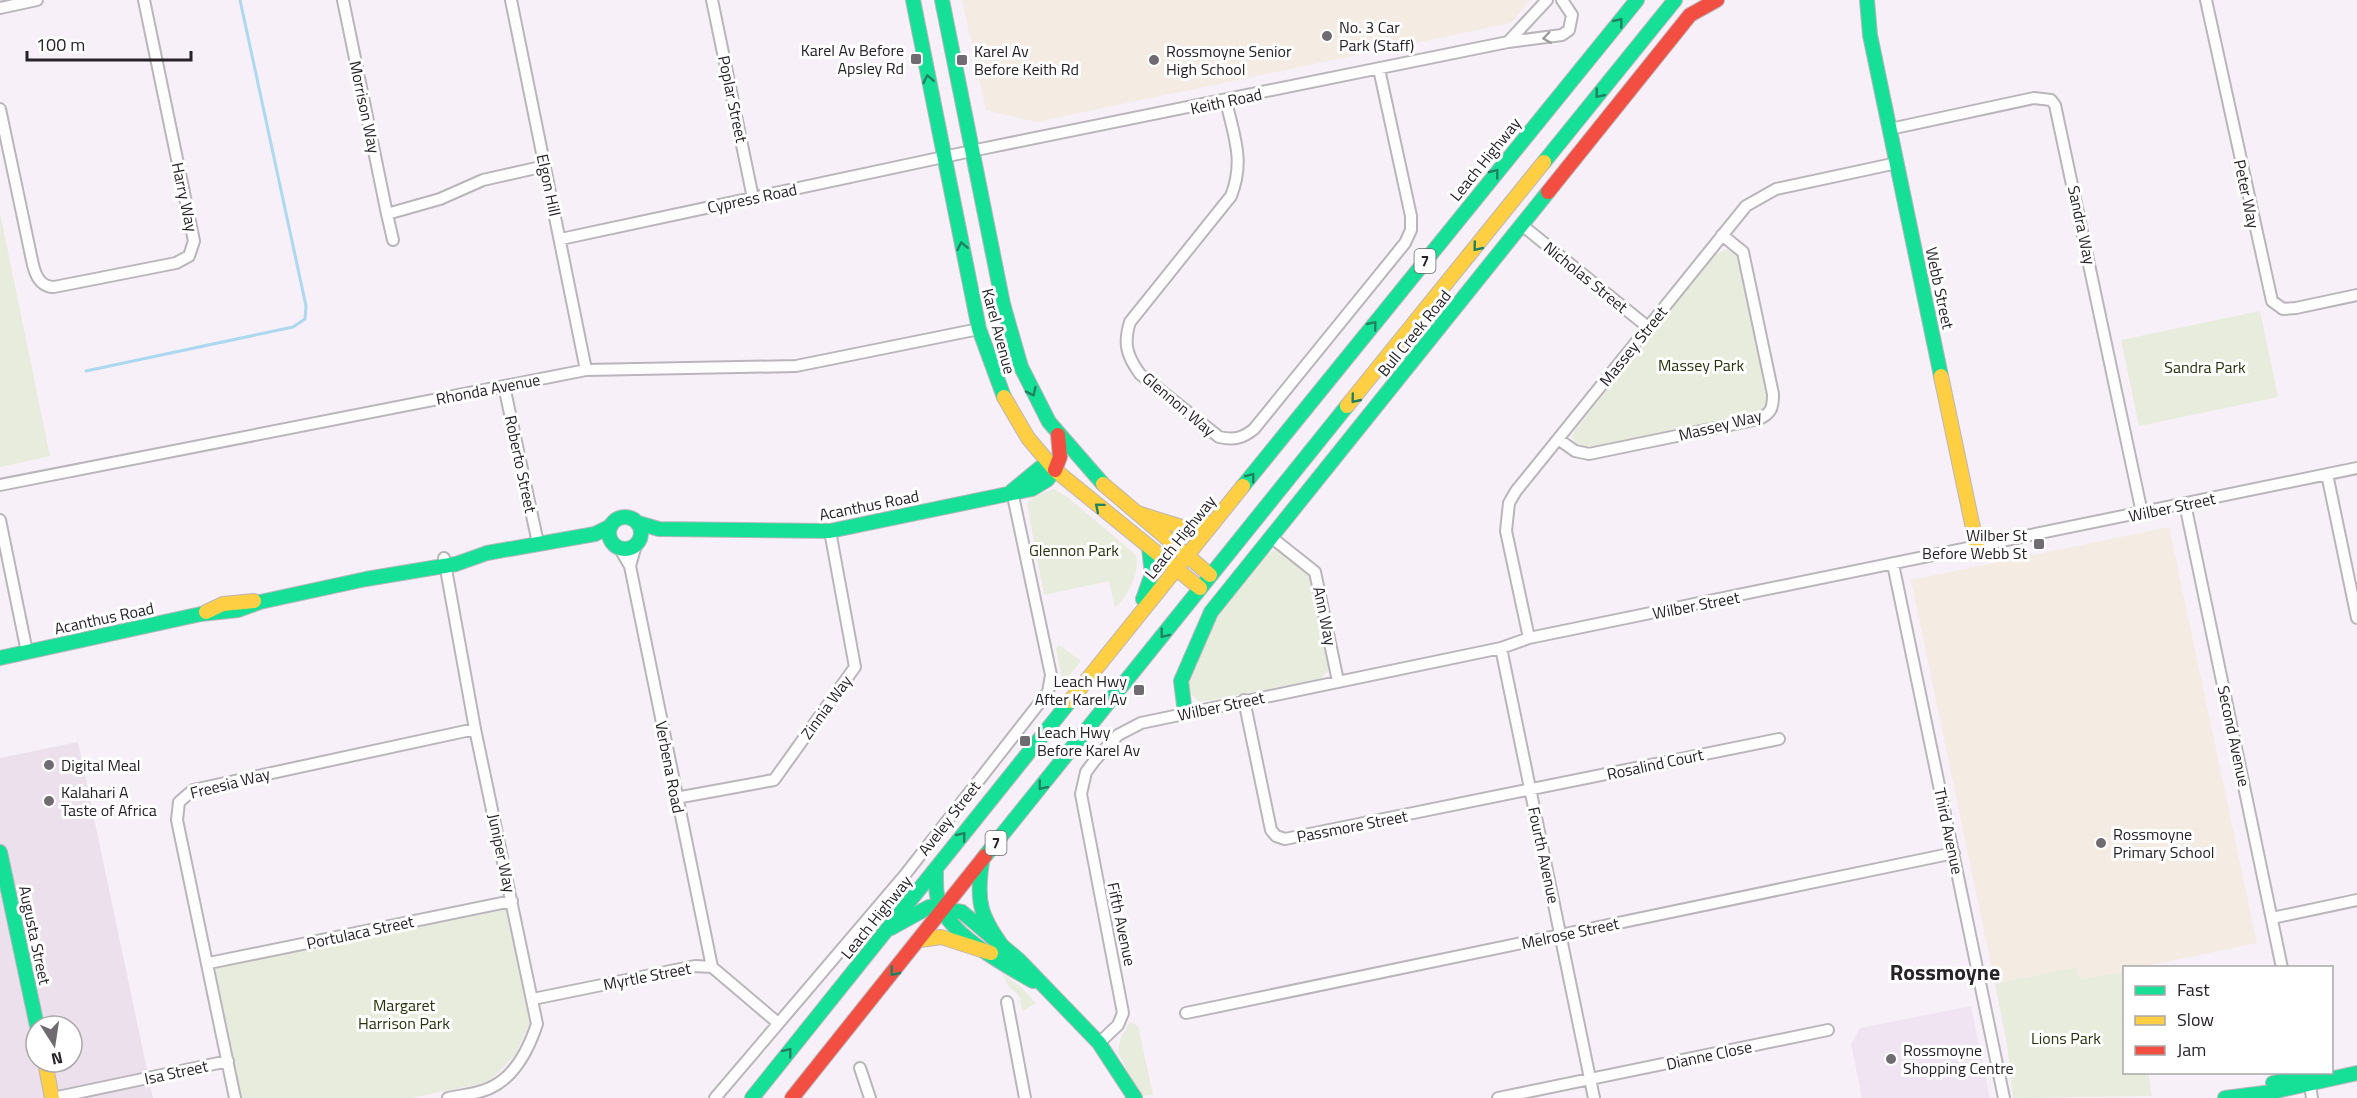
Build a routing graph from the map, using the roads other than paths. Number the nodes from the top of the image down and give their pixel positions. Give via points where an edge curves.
1 (37, 0) edge
2 (144, 0) edge
3 (343, 0) edge
4 (511, 0) edge
5 (712, 0) edge
6 (913, 0) edge
7 (942, 0) edge
8 (1547, 0) edge
9 (1562, 0) edge
10 (1637, 0) edge
11 (1675, 0) edge
12 (1717, 0) edge
13 (1857, 0) edge
14 (1867, 0) edge
15 (2206, 0) edge
16 (0, 8) edge
17 (1870, 35) junction
18 (1508, 42) junction
19 (1379, 69) junction
20 (1226, 101) junction
21 (0, 109) edge
22 (1890, 129) junction
23 (973, 150) junction
24 (944, 157) junction
25 (1897, 163) junction
26 (545, 166) junction
27 (753, 198) junction
28 (387, 214) junction
29 (1523, 226) junction
30 (1722, 235) junction
31 (561, 239) junction
32 (393, 240) dead end
33 (2357, 295) edge
34 (1649, 328) junction
35 (979, 329) junction
36 (586, 369) junction
37 (504, 386) junction
38 (1058, 435) junction
39 (1558, 439) junction
40 (2357, 468) edge
41 (1055, 470) junction
42 (1091, 472) junction
43 (2327, 474) junction
44 (0, 485) edge
45 (1012, 491) junction
46 (2185, 504) junction
47 (1137, 513) junction
48 (2142, 513) junction
49 (0, 520) edge
50 (1214, 522) junction
51 (610, 531) junction
52 (830, 531) junction
53 (638, 535) junction
54 (1271, 537) junction
55 (538, 543) junction
56 (1977, 547) junction
57 (1149, 548) junction
58 (620, 549) junction
59 (1188, 556) junction
60 (445, 562) junction
61 (1893, 564) junction
62 (630, 566) junction
63 (1176, 569) junction
64 (1210, 575) junction
65 (1200, 588) junction
66 (2357, 618) edge
67 (1134, 620) junction
68 (1529, 638) junction
69 (1501, 648) junction
70 (27, 652) junction
71 (6, 657) edge
72 (0, 663) edge
73 (1338, 681) junction
74 (1244, 700) junction
75 (1185, 713) junction
76 (475, 729) junction
77 (1779, 739) dead end
78 (1530, 790) junction
79 (676, 798) junction
80 (1081, 804) joint
81 (0, 852) edge
82 (1954, 853) junction
83 (983, 860) junction
84 (936, 868) junction
85 (2357, 900) edge
86 (512, 901) junction
87 (6, 907) edge
88 (942, 911) junction
89 (2272, 918) junction
90 (887, 931) junction
91 (1560, 935) junction
92 (920, 940) junction
93 (997, 950) junction
94 (209, 963) junction
95 (2282, 966) edge
96 (712, 967) junction
97 (533, 999) junction
98 (1007, 1002) dead end
99 (1186, 1013) dead end
100 (34, 1014) edge
101 (778, 1023) junction
102 (1828, 1030) dead end
103 (1099, 1043) junction
104 (228, 1061) junction
105 (2357, 1067) edge
106 (860, 1068) dead end
107 (2333, 1070) edge
108 (2357, 1073) edge
109 (48, 1074) edge
110 (1590, 1079) junction
111 (2305, 1082) edge
112 (2231, 1097) edge
113 (53, 1098) edge
114 (235, 1098) edge
115 (448, 1098) edge
116 (716, 1098) edge
117 (752, 1098) edge
118 (792, 1098) edge
119 (870, 1098) edge
120 (1025, 1098) edge
121 (1135, 1098) edge
122 (1498, 1098) edge
123 (1594, 1098) edge
124 (2004, 1098) edge

1 - 16 street
2 - 21 street, Harry Way via 194,241 192,253 176,263 54,287 43,284 35,274
3 - 28 street, Morrison Way
4 - 26 street, Elgon Hill
5 - 27 street, Poplar Street
24 -> 6 main road, Karel Avenue
7 - 23 main road, Karel Avenue
8 - 18 street
9 -> 18 street, Keith Road via 1572,15 1569,30 1553,37
50 -> 10 main road, Leach Highway / 7
11 -> 64 main road, 7
12 - 29 main road, Bull Creek Road via 1690,15
13 - 17 main road, Webb Street
14 - 17 main road, Webb Street
15 - 33 street, Peter Way via 2272,301 2283,309
17 - 22 main road, Webb Street
18 - 19 street, Keith Road
19 - 20 street, Keith Road
19 - 20 street, Glennon Way via 1411,230 1405,243 1254,429 1232,439 1219,437 1140,374 1126,347 1130,322 1231,196 1240,164
20 - 23 street, Keith Road
22 - 25 main road, Webb Street
22 - 48 street, Sandra Way via 2034,98 2051,100 2055,105
23 - 24 street, Keith Road
23 -> 38 main road, Karel Avenue via 1015,350 1039,406
24 - 27 street, Cypress Road
35 -> 24 main road, Karel Avenue
25 - 30 street, Massey Street via 1776,189 1746,206
25 - 56 main road, Webb Street
26 - 28 street via 483,180 440,199
26 - 31 street, Elgon Hill
27 - 31 street, Cypress Road
28 - 32 street, Morrison Way
29 - 34 street, Nicholas Street
29 - 54 main road, Bull Creek Road
30 - 34 street, Massey Street
30 - 39 street, Massey Way via 1743,252 1773,394 1770,413 1759,419 1589,454 1575,451
31 - 36 street, Elgon Hill
34 - 39 street, Massey Street
35 - 36 street, Rhonda Avenue via 796,366
35 - 41 main road, Karel Avenue via 1003,399 1034,448
36 - 37 street, Rhonda Avenue
37 - 44 street, Rhonda Avenue
37 - 55 street, Roberto Street
38 - 41 main road via 1060,457
38 - 42 main road, Karel Avenue
39 - 68 street, Massey Street via 1516,491 1506,518
40 - 43 street, Wilber Street
41 - 42 main road, Acanthus Road
41 - 45 main road, Acanthus Road via 1040,468
57 -> 41 main road, Karel Avenue
42 - 47 main road, Karel Avenue
43 - 46 street, Wilber Street
43 - 66 street
45 - 52 main road, Acanthus Road
45 - 101 street, Aveley Street via 1051,685 904,876
46 - 48 street, Wilber Street
46 - 89 street, Second Avenue
47 - 50 main road via 1188,529
47 - 59 main road, Karel Avenue
48 - 56 street, Wilber Street
49 - 70 street
50 - 59 main road, Leach Highway / 7
51 - 53 main road, Acanthus Road via 622,517 631,518
51 - 55 main road, Acanthus Road
51 - 58 main road via 613,544
52 - 53 main road, Acanthus Road via 659,529
52 - 79 street, Zinnia Way via 855,667 774,780
53 - 58 main road, Acanthus Road via 630,549
53 - 62 street, Verbena Road
54 - 73 street, Ann Way via 1315,572
54 - 75 main road, Bull Creek Road via 1211,612 1181,681
55 - 60 main road, Acanthus Road
56 - 61 street, Wilber Street
57 - 63 main road, Karel Avenue
57 - 67 main road via 1153,576
58 - 62 street, Verbena Road
59 - 63 main road, Leach Highway / 7
59 - 64 main road, Karel Avenue
60 - 70 main road, Acanthus Road via 260,602 223,604 201,614
60 - 76 street, Juniper Way
61 - 68 street, Wilber Street
61 - 82 street, Third Avenue
62 - 79 street, Verbena Road
63 - 65 main road, Karel Avenue
63 - 67 main road, Leach Highway / 7
64 - 65 main road, 7
65 -> 83 main road, 7
84 -> 67 main road, Leach Highway / 7
68 - 69 street, Wilber Street
69 - 73 street, Wilber Street
69 - 78 street, Fourth Avenue
70 - 71 main road, Acanthus Road
71 - 72 main road, Acanthus Road
73 - 74 street, Wilber Street
74 - 75 street, Wilber Street
74 - 78 street, Passmore Street via 1271,830 1285,839
75 - 80 street, Wilber Street via 1141,723 1118,735 1086,772
76 - 86 street, Juniper Way
76 - 94 street, Freesia Way via 193,789 184,795 178,802 177,820
77 - 78 street, Rosalind Court
78 - 91 street, Fourth Avenue
79 - 96 street, Verbena Road
80 - 103 street, Fifth Avenue via 1123,1013 1118,1025
81 - 87 main road, Augusta Street
82 - 91 street, Melrose Street
82 - 124 street, Third Avenue
83 - 88 main road, 7
83 - 93 main road via 978,885 981,916
84 - 88 main road
84 - 90 main road, Leach Highway / 7
85 - 89 street
86 - 94 street, Portulaca Street
86 - 97 street, Juniper Way
87 - 100 main road, Augusta Street
88 - 90 main road via 929,907
88 - 92 main road, 7
88 - 93 main road
89 - 95 street, Second Avenue
117 -> 90 main road, Leach Highway / 7
91 - 99 street, Melrose Street
91 - 110 street, Fourth Avenue
92 - 93 main road via 941,937
92 -> 118 main road, 7
93 - 103 main road via 1010,969 1040,985
94 - 104 street, Freesia Way
96 - 97 street, Myrtle Street via 695,966
96 - 101 street, Myrtle Street
97 - 115 street, Juniper Way via 537,1024 512,1072 490,1089
98 - 120 street
101 - 116 street, Aveley Street
102 - 110 street, Dianne Close
103 - 121 main road
104 - 113 street, Isa Street
104 - 114 street, Freesia Way
105 - 107 main road
106 - 119 street
108 - 111 main road
109 - 113 main road
110 - 122 street, Dianne Close
110 - 123 street, Fourth Avenue
111 - 112 main road

